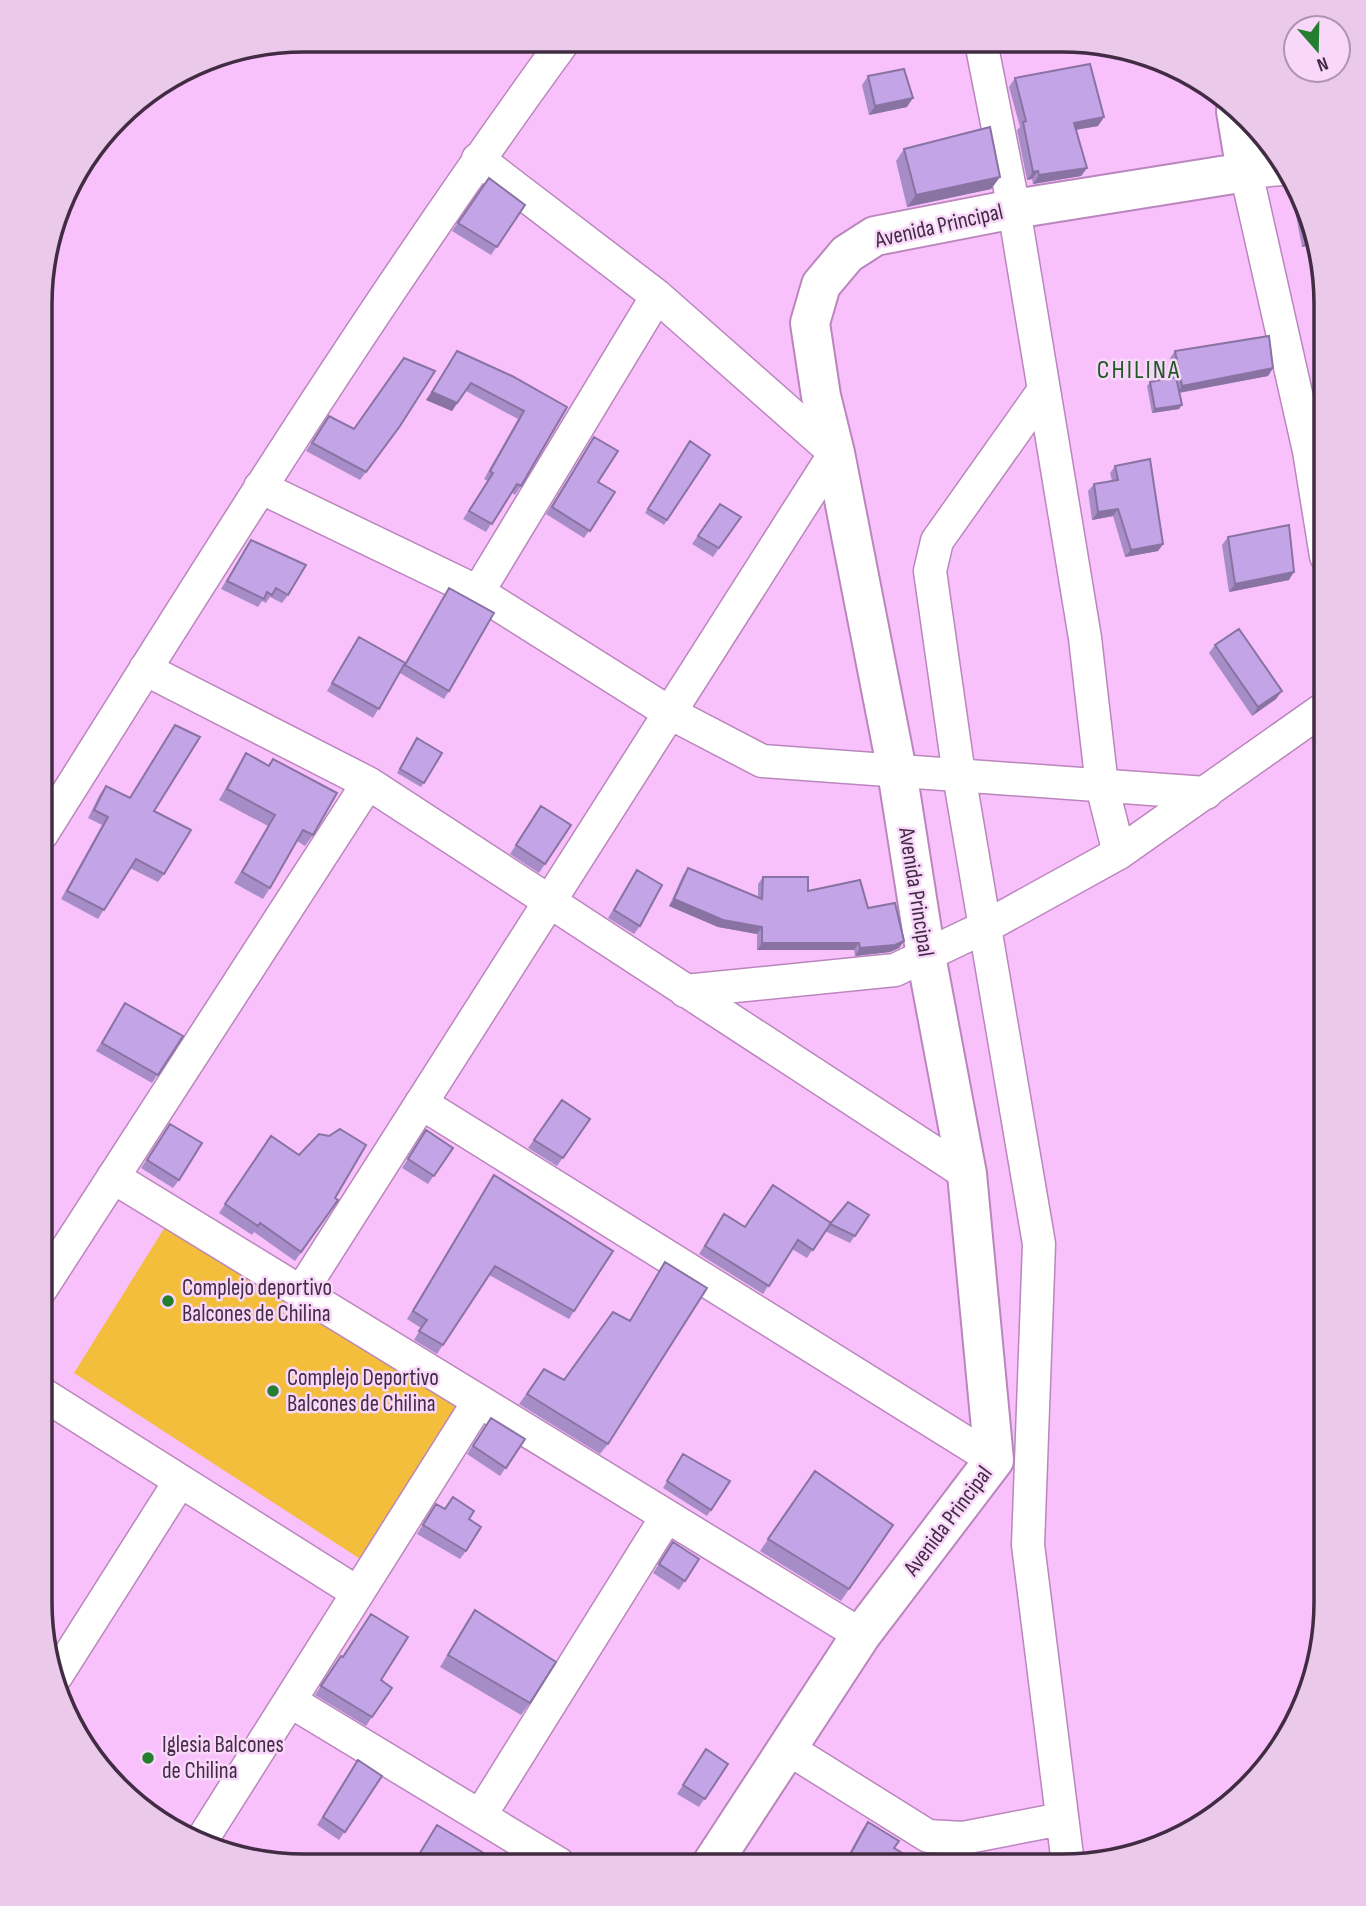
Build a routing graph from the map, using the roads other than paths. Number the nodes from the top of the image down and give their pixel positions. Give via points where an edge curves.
1 (557, 52) edge
2 (983, 52) edge
3 (1246, 133) edge
4 (478, 159) junction
5 (1264, 170) edge
6 (1014, 209) junction
7 (657, 296) junction
8 (1044, 390) junction
9 (1314, 433) edge
10 (835, 453) junction
11 (260, 487) junction
12 (478, 592) junction
13 (145, 670) junction
14 (670, 713) junction
15 (1314, 716) edge
16 (897, 771) junction
17 (959, 775) junction
18 (368, 783) junction
19 (1102, 786) junction
20 (1206, 793) junction
21 (52, 818) edge
22 (1119, 853) junction
23 (550, 902) junction
24 (985, 927) junction
25 (926, 956) junction
26 (685, 991) junction
27 (421, 1104) junction
28 (967, 1174) junction
29 (113, 1177) junction
30 (52, 1272) edge
31 (301, 1292) junction
32 (52, 1400) edge
33 (479, 1401) junction
34 (994, 1460) junction
35 (180, 1481) junction
36 (667, 1516) junction
37 (358, 1593) junction
38 (861, 1635) junction
39 (59, 1659) edge
40 (290, 1700) junction
41 (787, 1748) junction
42 (480, 1816) junction
43 (1061, 1819) junction
44 (206, 1833) edge
45 (543, 1854) edge
46 (717, 1854) edge
47 (1066, 1854) edge

1 - 4 street
2 - 6 street
3 - 5 street
4 - 7 street
4 - 11 street
5 - 6 street, Avenida Principal
5 - 9 street
6 - 8 street
6 - 10 street, Avenida Principal via 875,236 847,254 821,285 810,323
7 - 10 street
7 - 12 street
8 - 17 street via 937,541 930,571
8 - 19 street via 1085,638
10 - 14 street
10 - 16 street, Avenida Principal
11 - 12 street
11 - 13 street
12 - 14 street
13 - 18 street
13 - 21 street
14 - 16 street via 762,761
14 - 23 street
15 - 20 street
16 - 17 street
16 - 25 street, Avenida Principal
17 - 19 street
17 - 24 street
18 - 23 street
18 - 29 street
19 - 20 street
19 - 22 street
20 - 22 street
22 - 24 street
23 - 26 street
23 - 27 street
24 - 25 street
24 - 43 street via 1039,1244 1028,1545
25 - 26 street via 895,970
25 - 28 street, Avenida Principal
26 - 28 street
27 - 31 street
27 - 34 street
28 - 34 street, Avenida Principal
29 - 30 street
29 - 31 street
31 - 33 street
32 - 35 street
33 - 36 street
33 - 37 street
34 - 38 street, Avenida Principal
35 - 37 street
35 - 39 street
36 - 38 street
36 - 42 street
37 - 40 street
38 - 41 street, Avenida Principal
40 - 42 street
40 - 44 street
41 - 43 street via 928,1836 963,1838
41 - 46 street, Avenida Principal
42 - 45 street
43 - 47 street

